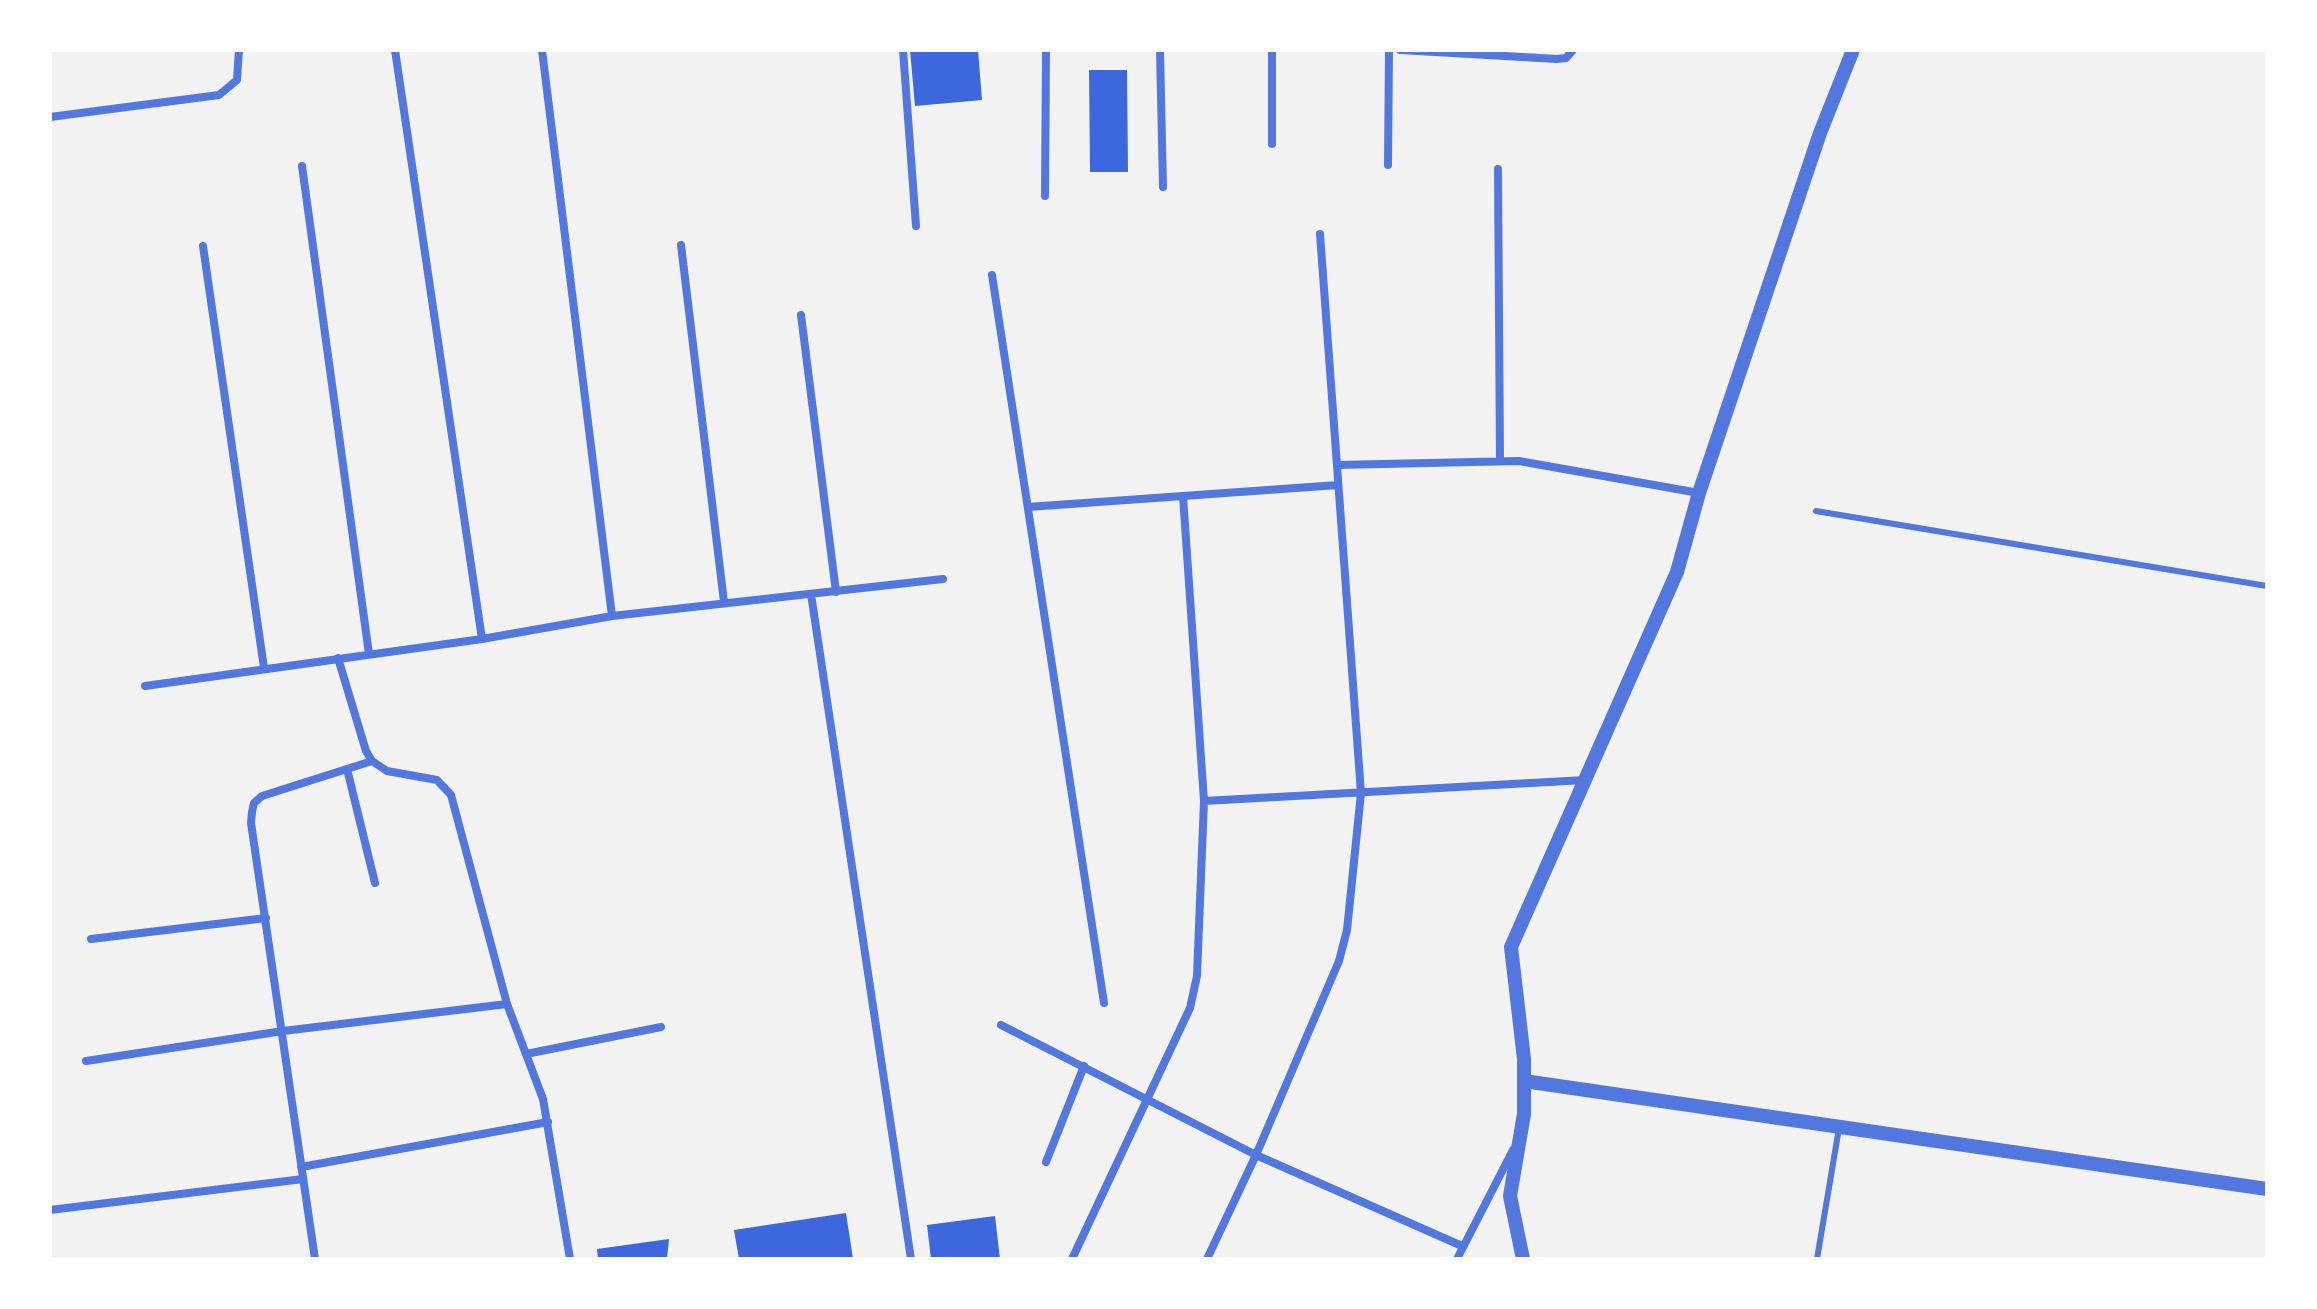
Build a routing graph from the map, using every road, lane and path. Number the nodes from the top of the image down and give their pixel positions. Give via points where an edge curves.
1 (239, 50) edge
2 (395, 50) edge
3 (542, 50) edge
4 (903, 50) edge
5 (1046, 50) edge
6 (1160, 50) edge
7 (1272, 50) edge
8 (1389, 50) edge
9 (1400, 50) edge
10 (1573, 50) edge
11 (1853, 50) edge
12 (50, 117) edge
13 (1272, 144) dead end
14 (1388, 165) dead end
15 (302, 166) dead end
16 (1498, 169) dead end
17 (1163, 187) dead end
18 (1045, 196) dead end
19 (916, 226) dead end
20 (1320, 234) dead end
21 (681, 245) dead end
22 (203, 246) dead end
23 (992, 275) dead end
24 (801, 315) dead end
25 (1500, 461) junction
26 (1337, 465) junction
27 (1338, 485) junction
28 (1699, 493) junction
29 (1183, 496) junction
30 (1028, 507) junction
31 (1816, 511) dead end
32 (943, 579) dead end
33 (2267, 586) edge
34 (836, 592) junction
35 (811, 594) junction
36 (724, 602) junction
37 (612, 616) junction
38 (482, 639) junction
39 (369, 654) junction
40 (338, 658) junction
41 (264, 668) junction
42 (145, 686) dead end
43 (372, 761) junction
44 (347, 769) junction
45 (1585, 780) junction
46 (1361, 793) junction
47 (1204, 801) junction
48 (375, 883) dead end
49 (266, 918) junction
50 (91, 939) dead end
51 (1104, 1003) dead end
52 (507, 1004) junction
53 (1001, 1025) dead end
54 (661, 1027) dead end
55 (283, 1031) junction
56 (526, 1054) junction
57 (86, 1061) dead end
58 (1084, 1066) junction
59 (1524, 1081) junction
60 (1148, 1098) junction
61 (548, 1122) junction
62 (1839, 1127) junction
63 (1519, 1139) junction
64 (1256, 1155) junction
65 (1046, 1162) dead end
66 (301, 1167) junction
67 (303, 1179) junction
68 (2267, 1189) edge
69 (50, 1210) edge
70 (1462, 1246) junction
71 (315, 1259) edge
72 (570, 1259) edge
73 (911, 1259) edge
74 (1072, 1259) edge
75 (1207, 1259) edge
76 (1457, 1259) edge
77 (1523, 1259) edge
78 (1817, 1259) edge

1 - 12 street via 237,80 219,95
2 - 38 street
3 - 37 street
4 - 19 street
5 - 18 street
6 - 17 street
7 - 13 street
8 - 14 street
9 - 10 street via 1557,59
11 - 28 street
15 - 39 street
16 - 25 street
20 - 26 street
21 - 36 street
22 - 41 street
23 - 30 street
24 - 34 street
25 - 26 street
25 - 28 street
26 - 27 street
27 - 29 street
27 - 46 street
28 - 45 street via 1677,572
29 - 30 street
29 - 47 street
30 - 51 street
31 - 33 lane
32 - 34 street
34 - 35 street
35 - 36 street
35 - 73 street
36 - 37 street
37 - 38 street
38 - 39 street
39 - 40 street
40 - 41 street
40 - 43 street
41 - 42 street
43 - 44 street
43 - 52 street via 387,771 437,780 451,795
44 - 48 street
44 - 49 street via 254,803 251,823
45 - 46 street
45 - 59 street via 1511,947
46 - 47 street
46 - 64 street via 1339,961
47 - 60 street via 1197,976 1190,1008
49 - 50 street
49 - 55 street
52 - 55 street
52 - 56 street
53 - 58 street
54 - 56 street
55 - 57 street
55 - 66 street
56 - 61 street
58 - 60 street
58 - 65 street
59 - 62 street
59 - 63 street
60 - 64 street
60 - 74 street
61 - 66 street
61 - 72 street
62 - 68 street
62 - 78 lane
63 - 70 street
63 - 77 street via 1510,1196
64 - 70 street
64 - 75 street
66 - 67 street
67 - 69 street
67 - 71 street
70 - 76 street

